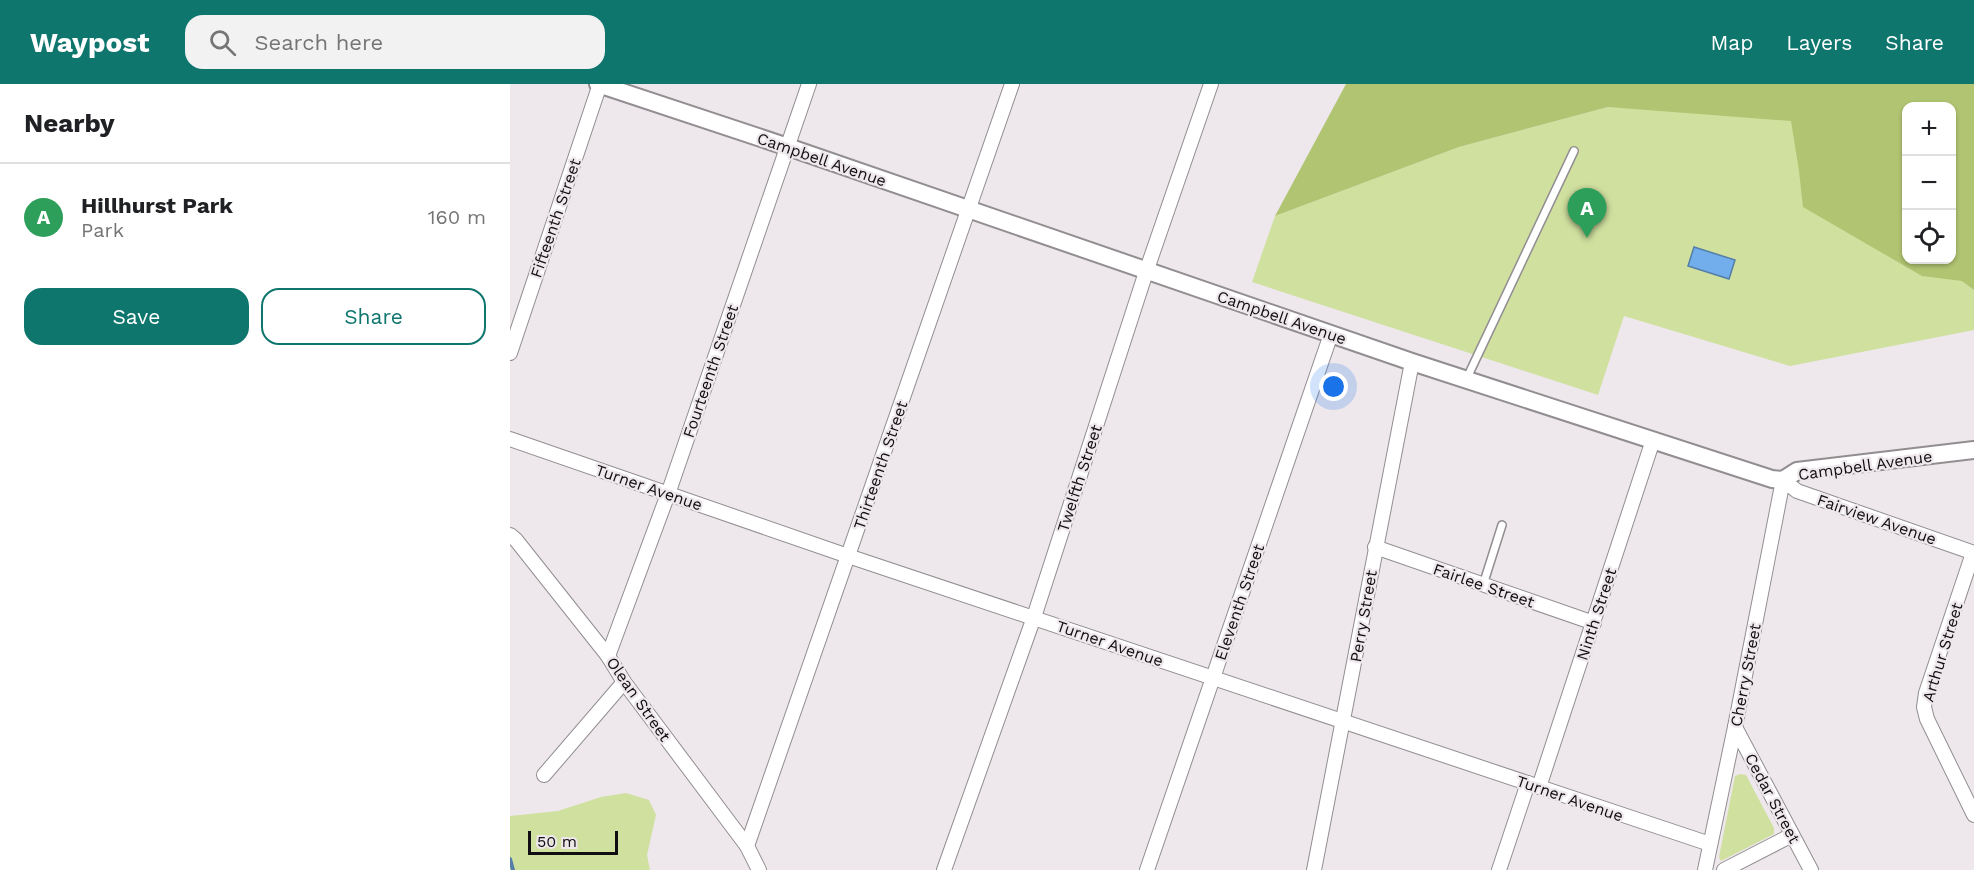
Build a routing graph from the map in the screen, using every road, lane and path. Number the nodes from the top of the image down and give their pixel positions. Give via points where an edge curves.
1 (600, 84) edge
2 (809, 84) edge
3 (1012, 84) edge
4 (1211, 84) edge
5 (788, 147) junction
6 (1574, 151) dead end
7 (968, 210) junction
8 (1146, 272) junction
9 (1331, 334) junction
10 (510, 352) edge
11 (1412, 362) junction
12 (1466, 380) junction
13 (510, 439) edge
14 (1653, 440) junction
15 (1974, 450) edge
16 (1783, 480) junction
17 (668, 494) junction
18 (1502, 525) dead end
19 (510, 535) edge
20 (1375, 547) junction
21 (1974, 553) edge
22 (848, 556) junction
23 (1483, 585) junction
24 (1034, 617) junction
25 (1594, 623) junction
26 (608, 656) junction
27 (1212, 678) junction
28 (624, 682) junction
29 (1344, 721) junction
30 (1736, 727) junction
31 (544, 775) dead end
32 (1533, 785) junction
33 (1974, 815) edge
34 (1792, 835) junction
35 (1710, 844) junction
36 (747, 846) junction
37 (759, 870) edge
38 (944, 870) edge
39 (1147, 870) edge
40 (1314, 870) edge
41 (1499, 870) edge
42 (1704, 870) edge
43 (1724, 870) edge
44 (1810, 870) edge

1 - 5 street, Campbell Avenue
1 - 10 street, Fifteenth Street
2 - 5 street, Fourteenth Street
3 - 7 street, Thirteenth Street
4 - 8 street, Twelfth Street
5 - 7 street, Campbell Avenue
5 - 17 street, Fourteenth Street
6 - 12 lane
7 - 8 street, Campbell Avenue
7 - 22 street, Thirteenth Street
8 - 9 street, Campbell Avenue
8 - 24 street, Twelfth Street
9 - 11 street, Campbell Avenue
9 - 27 street, Eleventh Street
11 - 12 street, Campbell Avenue
11 - 20 street, Perry Street
12 - 14 street, Campbell Avenue
13 - 17 street, Turner Avenue
14 - 16 street, Campbell Avenue
14 - 25 street, Ninth Street
15 - 16 street, Campbell Avenue via 1797,471
16 - 21 street, Fairview Avenue via 1797,491
16 - 30 street, Cherry Street
17 - 22 street, Turner Avenue
17 - 26 street, Fourteenth Street
18 - 23 lane
19 - 26 street, Olean Street
20 - 23 street, Fairlee Street
20 - 29 street, Perry Street
21 - 33 street, Arthur Street via 1924,707
22 - 24 street, Turner Avenue
22 - 36 street, Thirteenth Street
23 - 25 street, Fairlee Street
24 - 27 street, Turner Avenue
24 - 38 street, Twelfth Street
25 - 32 street, Ninth Street
26 - 28 street, Olean Street
27 - 29 street, Turner Avenue
27 - 39 street, Eleventh Street
28 - 31 street
28 - 36 street, Olean Street
29 - 32 street, Turner Avenue
29 - 40 street, Perry Street
30 - 34 street, Cedar Street
30 - 35 street, Cherry Street
32 - 35 street, Turner Avenue
32 - 41 street, Ninth Street
34 - 43 street
34 - 44 street, Cedar Street
35 - 42 street, Cherry Street
36 - 37 street, Olean Street

